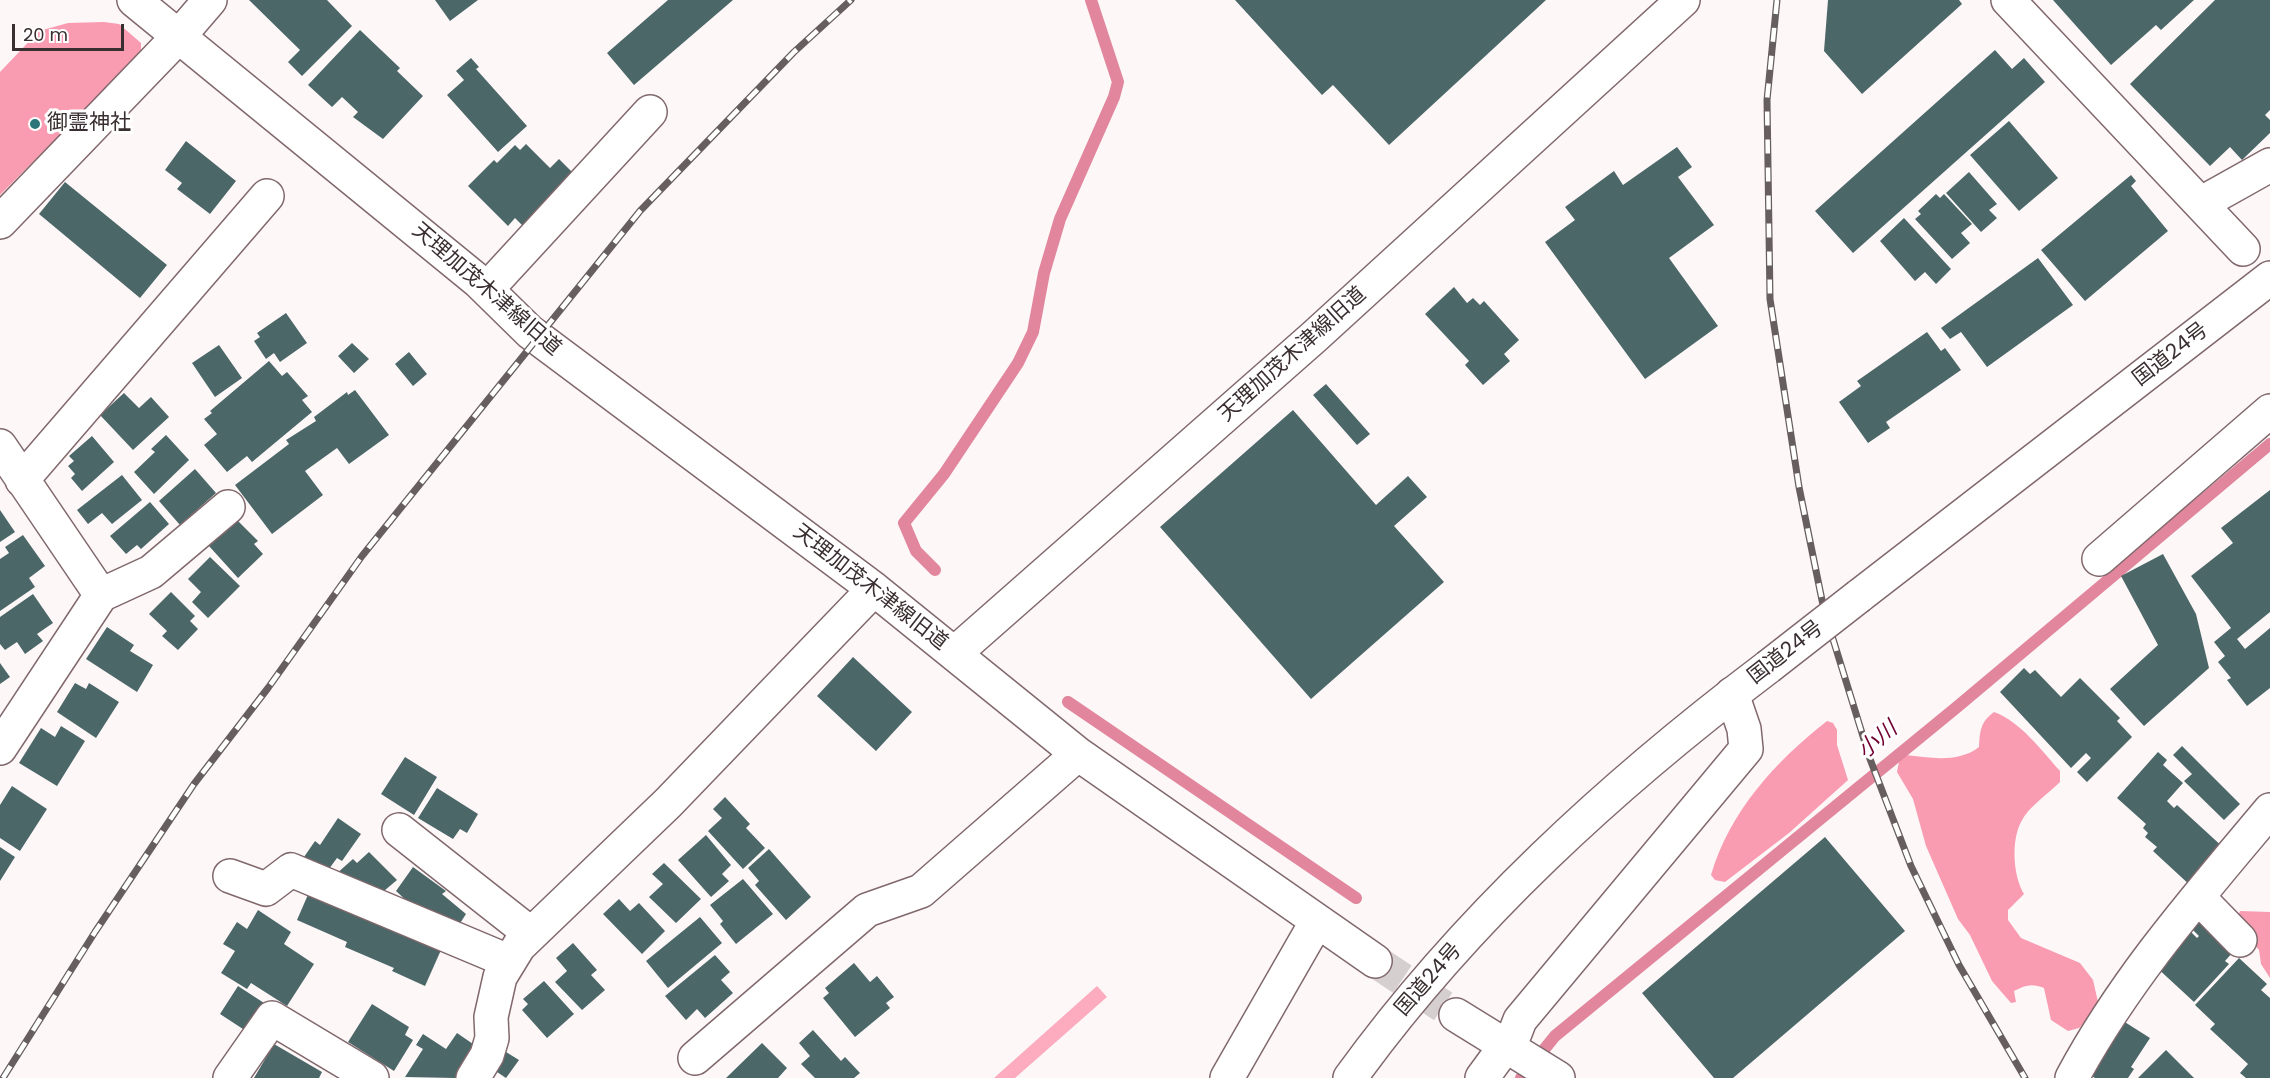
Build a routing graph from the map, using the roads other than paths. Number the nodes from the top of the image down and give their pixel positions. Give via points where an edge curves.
1 (135, 0) edge
2 (210, 0) edge
3 (1683, 0) edge
4 (2008, 0) edge
5 (180, 35) junction
6 (650, 112) dead end
7 (2270, 165) edge
8 (267, 196) dead end
9 (2202, 203) junction
10 (0, 222) edge
11 (2243, 249) dead end
12 (2270, 278) edge
13 (487, 289) junction
14 (2270, 411) edge
15 (0, 446) edge
16 (22, 480) junction
17 (228, 507) dead end
18 (2099, 559) dead end
19 (874, 589) junction
20 (101, 595) junction
21 (955, 653) junction
22 (1732, 694) junction
23 (0, 748) edge
24 (1078, 754) junction
25 (2269, 815) edge
26 (399, 830) dead end
27 (230, 876) dead end
28 (2198, 897) junction
29 (1317, 921) junction
30 (531, 934) junction
31 (2240, 940) dead end
32 (508, 961) junction
33 (1375, 961) tunnel mouth
34 (1456, 1014) tunnel mouth
35 (1510, 1049) junction
36 (695, 1058) dead end
37 (1553, 1075) edge
38 (230, 1078) edge
39 (372, 1078) edge
40 (473, 1078) edge
41 (1227, 1078) edge
42 (1350, 1078) edge
43 (1482, 1078) edge
44 (2072, 1078) edge

1 - 5 main road, 天理加茂木津線旧道
2 - 5 main road
3 - 21 main road, 天理加茂木津線旧道 via 1366,290
4 - 9 main road
5 - 10 main road
5 - 13 main road, 天理加茂木津線旧道
6 - 13 main road
7 - 9 main road
8 - 16 main road
9 - 11 main road
12 - 22 main road, 国道24号, bridge
13 - 19 main road, 天理加茂木津線旧道 via 538,338
14 - 18 main road
15 - 16 main road
16 - 20 main road
17 - 20 main road via 152,572
19 - 21 main road, 天理加茂木津線旧道
19 - 30 main road via 668,803
20 - 23 main road
21 - 24 main road
22 - 35 main road via 1746,749 1520,1020
22 - 42 main road, 国道24号 via 1587,816 1519,880 1378,1039
24 - 29 main road
24 - 36 main road via 921,891 867,910
25 - 28 main road
26 - 30 main road
27 - 32 main road via 266,889 291,870
28 - 31 main road
28 - 44 main road via 2146,959 2095,1035
29 - 33 main road
29 - 41 main road
30 - 32 main road
32 - 40 main road via 494,996 487,1055
34 - 35 main road
35 - 37 main road
35 - 43 main road
38 - 39 main road via 272,1018

